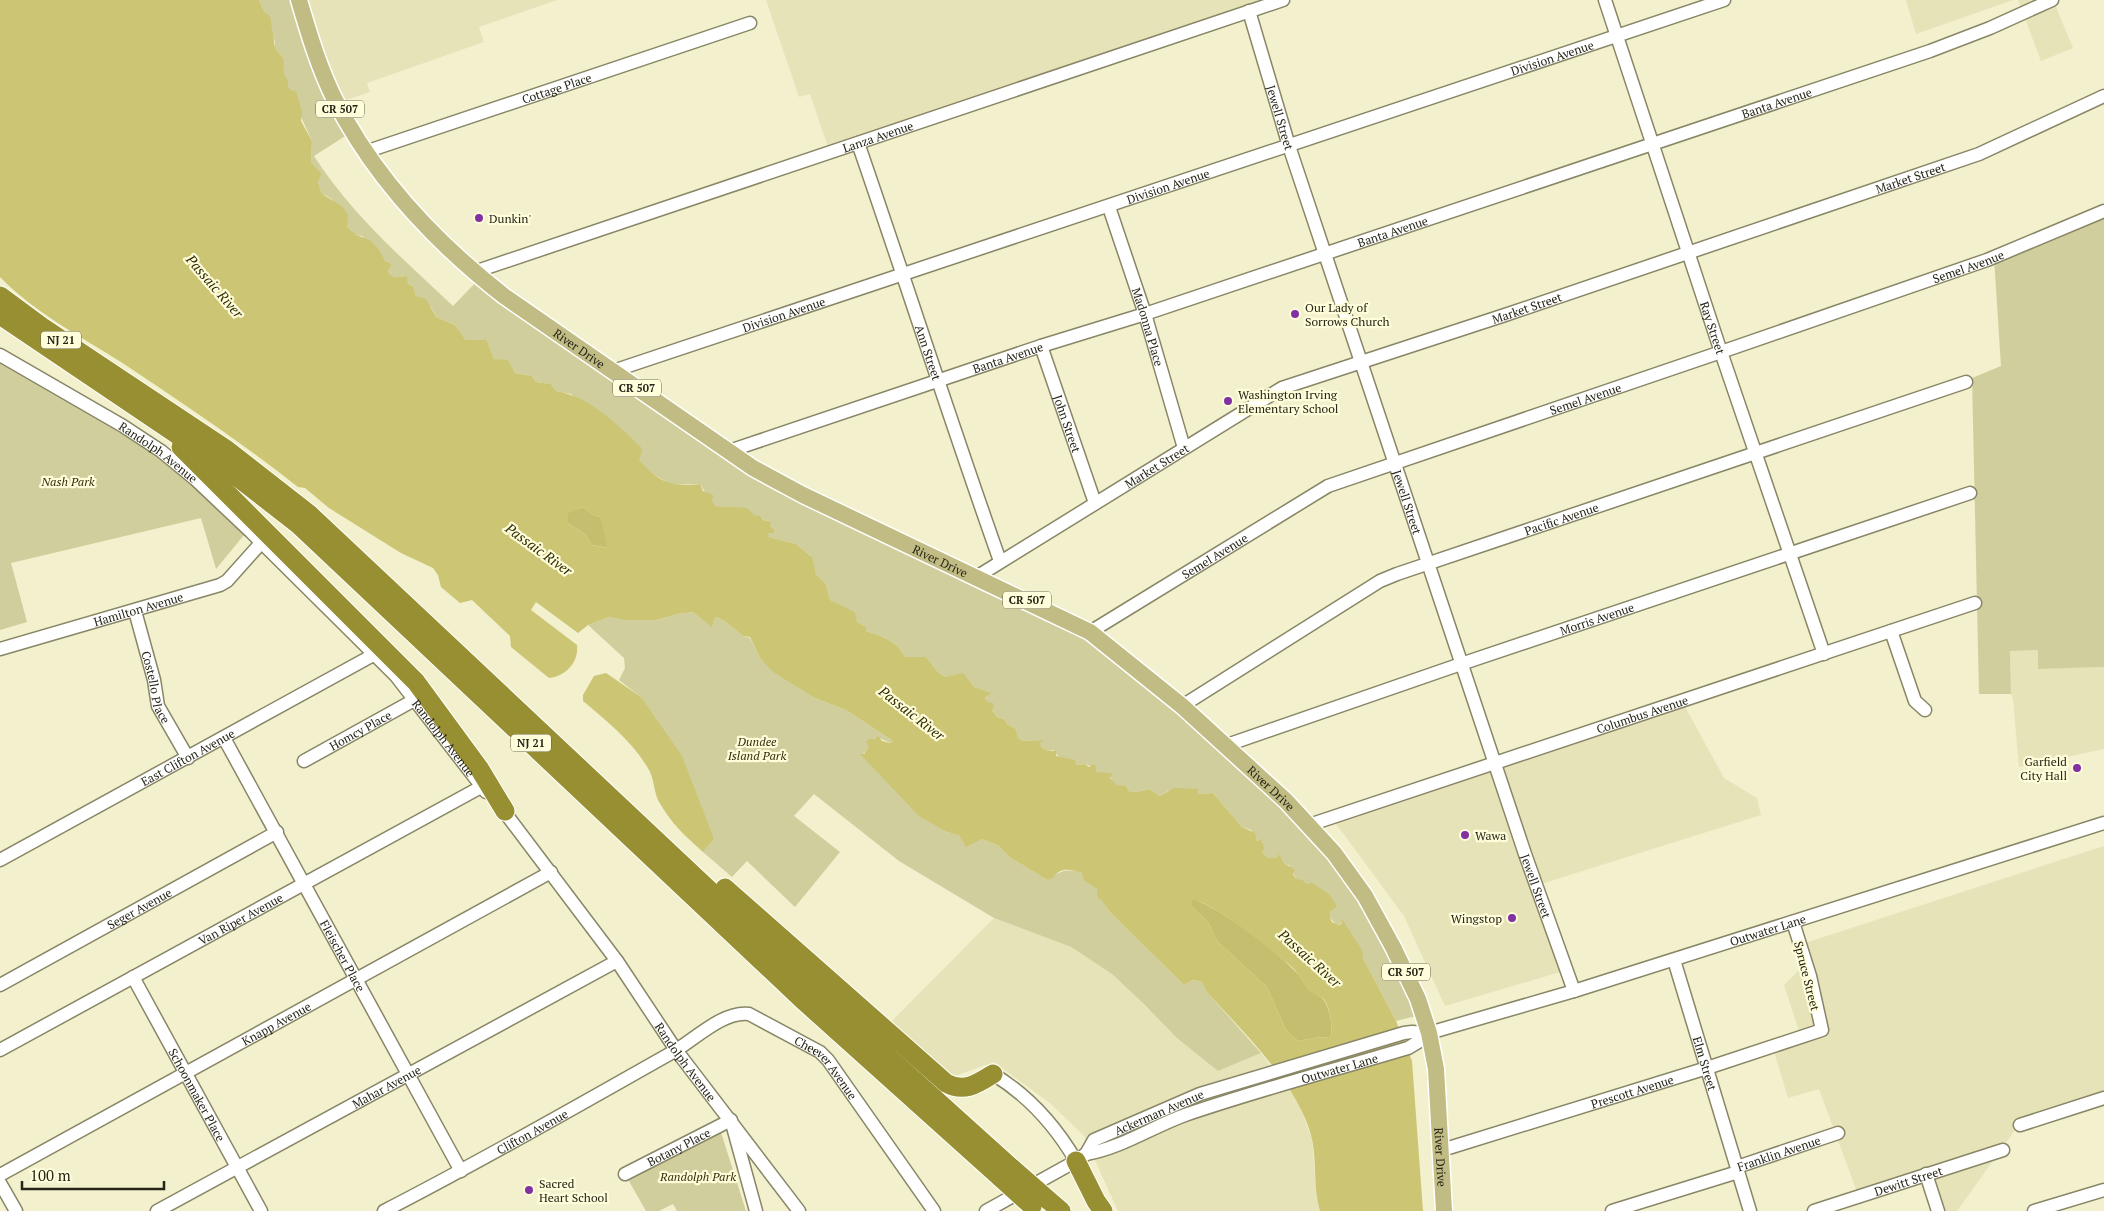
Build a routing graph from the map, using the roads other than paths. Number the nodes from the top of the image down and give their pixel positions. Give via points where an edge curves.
1 (299, 0) edge
2 (1284, 0) edge
3 (1605, 0) edge
4 (1724, 0) edge
5 (2052, 0) edge
6 (1249, 12) junction
7 (750, 23) dead end
8 (1616, 36) junction
9 (2104, 96) edge
10 (858, 143) junction
11 (1652, 144) junction
12 (1289, 146) junction
13 (365, 152) junction
14 (1109, 207) junction
15 (2104, 211) edge
16 (1688, 253) junction
17 (1326, 254) junction
18 (474, 272) junction
19 (903, 274) junction
20 (0, 296) edge
21 (1145, 314) junction
22 (0, 315) edge
23 (35, 340) junction
24 (1041, 346) junction
25 (1722, 352) junction
26 (0, 355) edge
27 (1362, 362) junction
28 (613, 371) junction
29 (939, 381) junction
30 (1966, 382) dead end
31 (1184, 448) junction
32 (730, 452) junction
33 (1756, 454) junction
34 (1395, 463) junction
35 (1970, 493) dead end
36 (1094, 503) junction
37 (262, 543) junction
38 (1790, 554) junction
39 (1000, 561) junction
40 (1428, 564) junction
41 (978, 576) junction
42 (1975, 603) dead end
43 (135, 611) junction
44 (1891, 631) junction
45 (1090, 632) junction
46 (0, 649) edge
47 (375, 654) junction
48 (1824, 654) junction
49 (1461, 664) junction
50 (416, 699) junction
51 (1182, 706) junction
52 (1925, 710) dead end
53 (530, 721) junction
54 (224, 738) junction
55 (1224, 746) junction
56 (188, 758) junction
57 (304, 761) dead end
58 (1495, 764) junction
59 (481, 787) junction
60 (505, 811) junction
61 (2104, 823) edge
62 (1309, 825) junction
63 (277, 832) junction
64 (0, 860) edge
65 (551, 872) junction
66 (305, 884) junction
67 (1793, 922) junction
68 (1674, 960) junction
69 (616, 961) junction
70 (133, 977) junction
71 (357, 978) junction
72 (0, 985) edge
73 (1574, 992) junction
74 (1822, 1030) joint
75 (1429, 1033) junction
76 (0, 1050) edge
77 (676, 1050) junction
78 (1707, 1068) junction
79 (186, 1072) junction
80 (409, 1074) junction
81 (993, 1074) joint
82 (1242, 1080) joint
83 (1246, 1096) joint
84 (2104, 1098) edge
85 (731, 1120) junction
86 (2020, 1125) dead end
87 (1838, 1133) dead end
88 (1442, 1150) junction
89 (2002, 1150) dead end
90 (1081, 1157) junction
91 (237, 1167) junction
92 (1738, 1169) junction
93 (461, 1171) junction
94 (0, 1174) edge
95 (625, 1174) dead end
96 (1926, 1174) junction
97 (1008, 1175) junction
98 (0, 1183) edge
99 (2104, 1190) edge
100 (1039, 1205) edge
101 (16, 1211) edge
102 (157, 1211) edge
103 (261, 1211) edge
104 (384, 1211) edge
105 (756, 1211) edge
106 (799, 1211) edge
107 (934, 1211) edge
108 (986, 1211) edge
109 (1061, 1211) edge
110 (1103, 1211) edge
111 (1444, 1211) edge
112 (1612, 1211) edge
113 (1750, 1211) edge
114 (1814, 1211) edge
115 (1938, 1211) edge
116 (2034, 1211) edge

1 - 13 main road, River Drive / CR 507 via 314,50 334,99
2 - 6 street, Lanza Avenue
3 - 8 street, Ray Street
4 - 8 street, Division Avenue
5 - 11 street, Banta Avenue via 1965,38
6 - 10 street, Lanza Avenue
6 - 12 street, Jewell Street
7 - 13 street, Cottage Place
8 - 11 street, Ray Street
8 - 12 street, Division Avenue
9 - 16 street, Market Street via 1979,154
10 - 18 street, Lanza Avenue
10 - 19 street, Ann Street
11 - 16 street, Ray Street
11 - 17 street, Banta Avenue
12 - 14 street, Division Avenue
12 - 17 street, Jewell Street
13 - 18 main road, River Drive / CR 507 via 395,193 432,234
14 - 19 street, Division Avenue
14 - 21 street, Madonna Place
15 - 25 street, Semel Avenue via 1987,260
16 - 25 street, Ray Street
16 - 27 street, Market Street
17 - 21 street, Banta Avenue
17 - 27 street, Jewell Street
18 - 28 main road, River Drive / CR 507
19 - 28 street, Division Avenue
19 - 29 street, Ann Street
20 - 53 highway, NJ 21 via 205,434 282,492 361,561
21 - 24 street, Banta Avenue
21 - 31 street, Madonna Place
22 - 23 highway, NJ 21
23 - 60 highway via 189,454 402,667 480,768
23 - 97 highway, NJ 21 via 204,452 299,526 845,1038
24 - 29 street, Banta Avenue
24 - 36 street, John Street
25 - 33 street, Ray Street
25 - 34 street, Semel Avenue
26 - 37 street, Randolph Avenue via 161,451 212,494
27 - 31 street, Market Street via 1282,388
27 - 34 street, Jewell Street
28 - 32 main road, River Drive / CR 507
29 - 32 street, Banta Avenue
29 - 39 street, Ann Street via 956,439
30 - 33 street, Pacific Avenue
31 - 36 street, Market Street
32 - 41 main road, River Drive / CR 507 via 795,491
33 - 38 street, Ray Street
33 - 40 street, Pacific Avenue
34 - 40 street, Jewell Street
34 - 45 street, Semel Avenue via 1328,486
35 - 38 street, Morris Avenue
36 - 39 street, Market Street
37 - 43 street, Hamilton Avenue via 220,585
37 - 47 street, Randolph Avenue
38 - 48 street, Ray Street
38 - 49 street, Morris Avenue
39 - 41 street, Market Street
40 - 49 street, Jewell Street
40 - 51 street, Pacific Avenue via 1380,581
41 - 45 main road, River Drive / CR 507
42 - 44 street, Columbus Avenue
43 - 46 street, Hamilton Avenue
43 - 56 street, Costello Place via 158,706
44 - 48 street, Columbus Avenue
44 - 52 street via 1915,701
45 - 51 main road, River Drive / CR 507
47 - 50 street, Randolph Avenue
47 - 54 street, East Clifton Avenue
48 - 58 street, Columbus Avenue
49 - 55 street, Morris Avenue
49 - 58 street, Jewell Street
50 - 57 street, Homcy Place
50 - 59 street, Randolph Avenue
51 - 55 main road, River Drive / CR 507
53 - 81 highway via 618,792 946,1084 954,1088 971,1087
53 - 97 highway, NJ 21
54 - 56 street, East Clifton Avenue
54 - 63 street, Fleischer Place
55 - 62 main road, River Drive / CR 507
56 - 64 street, East Clifton Avenue
58 - 62 street, Columbus Avenue
58 - 73 street, Jewell Street
59 - 60 street, Randolph Avenue
59 - 66 street, Van Riper Avenue
60 - 65 street, Randolph Avenue
61 - 67 street, Outwater Lane
62 - 75 main road, River Drive / CR 507 via 1365,896 1411,983
63 - 66 street, Fleischer Place
63 - 72 street, Seger Avenue
65 - 69 street, Randolph Avenue
65 - 71 street, Knapp Avenue
66 - 70 street, Van Riper Avenue
66 - 71 street, Fleischer Place
67 - 68 street, Outwater Lane
67 - 74 street, Spruce Street
68 - 73 street, Outwater Lane
68 - 78 street, Elm Street
69 - 77 street, Randolph Avenue
69 - 80 street, Mahar Avenue
70 - 76 street, Van Riper Avenue
70 - 79 street, Schoonmaker Place
71 - 79 street, Knapp Avenue
71 - 80 street, Fleischer Place
73 - 75 street, Outwater Lane
74 - 78 street, Prescott Avenue
75 - 82 street, Outwater Lane via 1404,1033
75 - 83 street, Outwater Lane via 1408,1048
75 - 88 main road, River Drive / CR 507 via 1436,1069
77 - 85 street, Randolph Avenue
77 - 93 street, Clifton Avenue
77 - 107 street, Cheever Avenue via 729,1016 741,1013 812,1046 828,1060
78 - 88 street, Prescott Avenue
78 - 92 street, Elm Street
79 - 91 street, Schoonmaker Place
79 - 94 street, Knapp Avenue
80 - 91 street, Mahar Avenue
80 - 93 street, Fleischer Place
81 - 90 street via 1040,1110
82 - 90 street, Ackerman Avenue via 1200,1094 1094,1140
83 - 90 street, Ackerman Avenue
84 - 86 street
85 - 95 street, Botany Place
85 - 105 street
85 - 106 street, Randolph Avenue
87 - 92 street, Franklin Avenue
88 - 111 main road, River Drive / CR 507
89 - 96 street, Dewitt Street
90 - 108 street, Ackerman Avenue
90 - 110 highway via 1096,1201
91 - 102 street, Mahar Avenue
91 - 103 street, Schoonmaker Place
92 - 112 street, Franklin Avenue
92 - 113 street, Elm Street
93 - 104 street, Clifton Avenue
96 - 114 street, Dewitt Street
96 - 115 street
97 - 100 highway, NJ 21, bridge
98 - 101 street
99 - 116 street
100 - 109 highway, NJ 21

